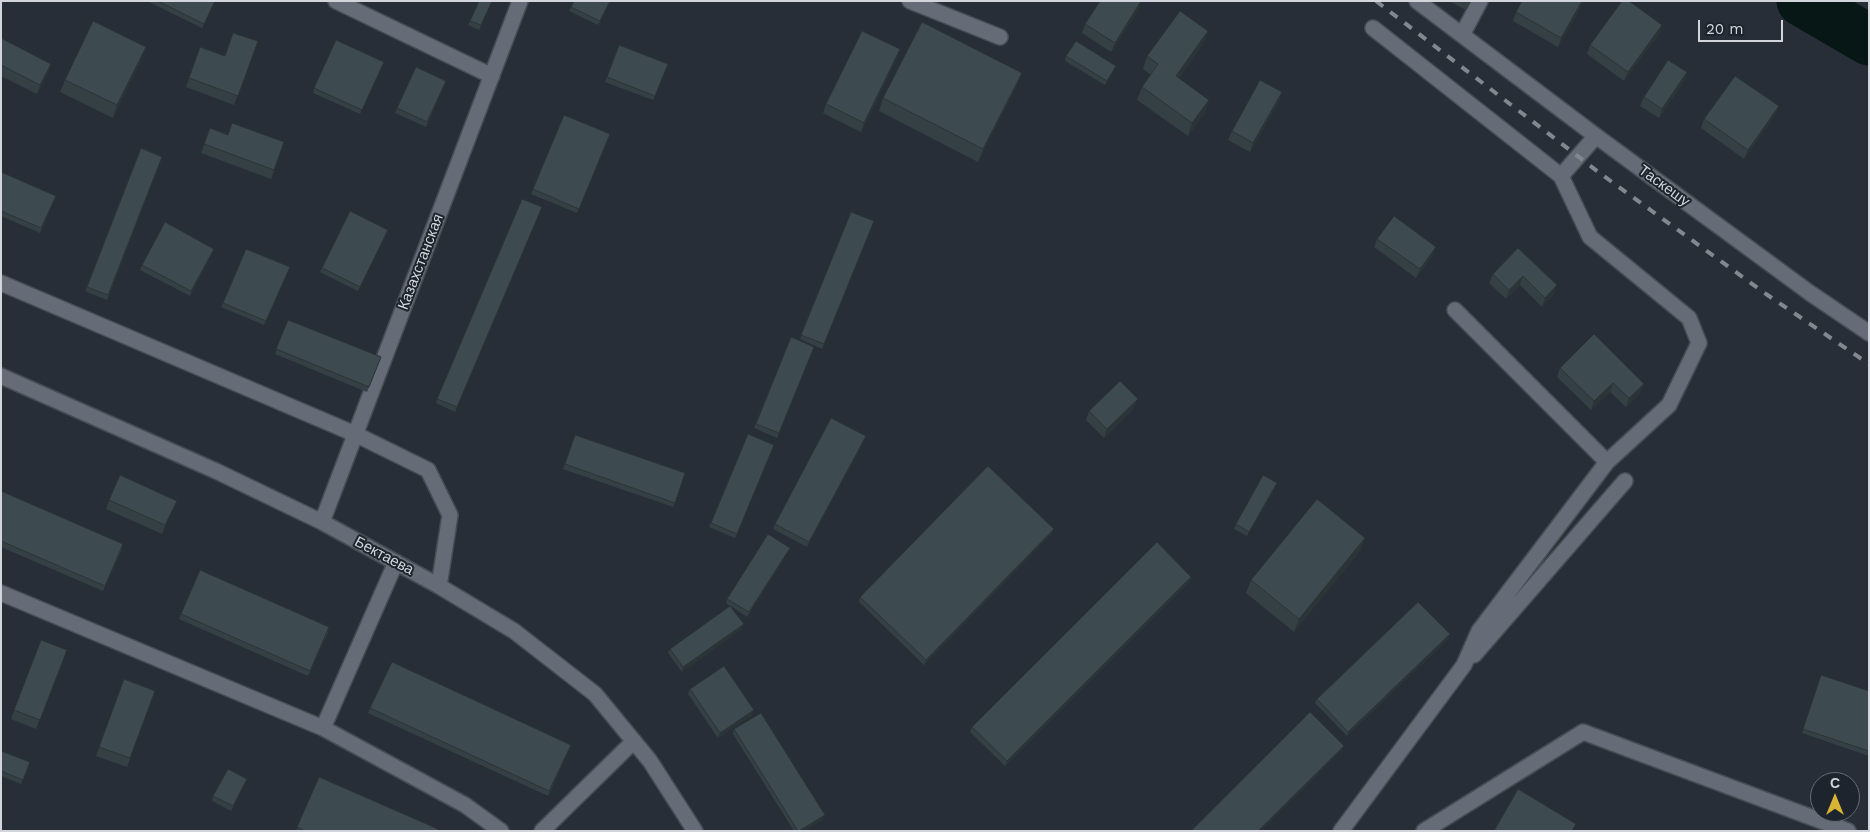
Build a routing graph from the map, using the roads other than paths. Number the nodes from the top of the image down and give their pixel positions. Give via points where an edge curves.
1 (336, 1) edge
2 (520, 1) edge
3 (910, 1) edge
4 (1417, 1) edge
5 (1480, 1) edge
6 (1373, 28) dead end
7 (1462, 35) junction
8 (1000, 37) dead end
9 (492, 76) junction
10 (1596, 136) junction
11 (1561, 176) junction
12 (3, 287) edge
13 (1454, 310) dead end
14 (1869, 333) edge
15 (1, 376) edge
16 (355, 434) junction
17 (1608, 462) junction
18 (1625, 481) dead end
19 (322, 522) junction
20 (396, 562) junction
21 (439, 586) junction
22 (1, 593) edge
23 (1464, 665) junction
24 (323, 728) junction
25 (634, 741) junction
26 (501, 831) edge
27 (542, 831) edge
28 (695, 831) edge
29 (1341, 831) edge
30 (1424, 831) edge
31 (1848, 831) edge

1 - 9 street
2 - 9 street, Казахстанская
3 - 8 street
4 - 7 street
5 - 7 street
6 - 11 street
7 - 10 street, Таскешу
9 - 16 street, Казахстанская
10 - 11 street
10 - 14 street, Таскешу
11 - 17 street via 1590,237 1689,318 1699,343 1669,405
12 - 16 street
13 - 17 street
15 - 19 street, Бектаева via 216,471
16 - 19 street, Казахстанская
16 - 21 street via 428,470 450,515
17 - 23 street via 1479,631
18 - 23 street
19 - 20 street, Бектаева
20 - 21 street, Бектаева
20 - 24 street
21 - 25 street, Бектаева via 514,631 595,694
22 - 24 street
23 - 29 street
24 - 26 street via 465,805
25 - 27 street
25 - 28 street, Бектаева
30 - 31 street via 1583,732

